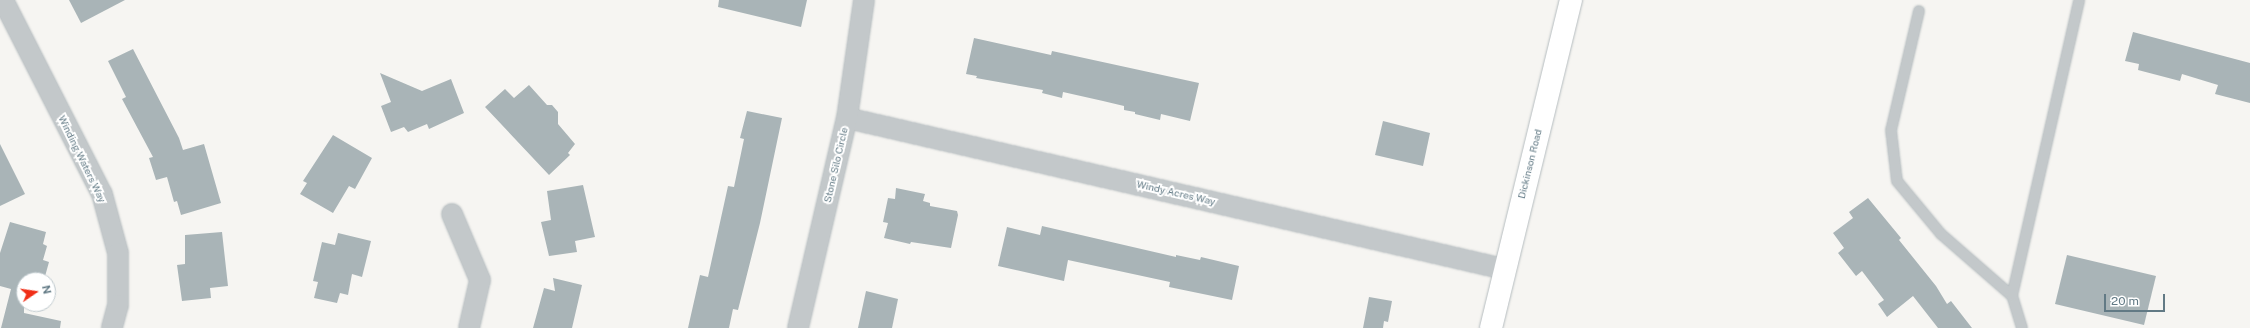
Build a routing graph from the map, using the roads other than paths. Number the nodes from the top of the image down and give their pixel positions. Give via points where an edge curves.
1 (3, 0) edge
2 (864, 0) edge
3 (1571, 0) edge
4 (2079, 0) edge
5 (1919, 11) dead end
6 (847, 118) junction
7 (452, 214) dead end
8 (1504, 269) junction
9 (2012, 296) junction
10 (112, 328) edge
11 (469, 328) edge
12 (798, 328) edge
13 (1491, 328) edge
14 (2022, 328) edge

1 - 10 street, Winding Waters Way via 102,194 118,253 118,306
2 - 6 street, Stone Silo Circle
3 - 8 street, Dickinson Road
4 - 9 lane
5 - 9 lane via 1891,130 1897,181 1941,234
6 - 8 street, Windy Acres Way
6 - 12 street, Stone Silo Circle
7 - 11 street via 480,280
8 - 13 street, Dickinson Road
9 - 14 lane

